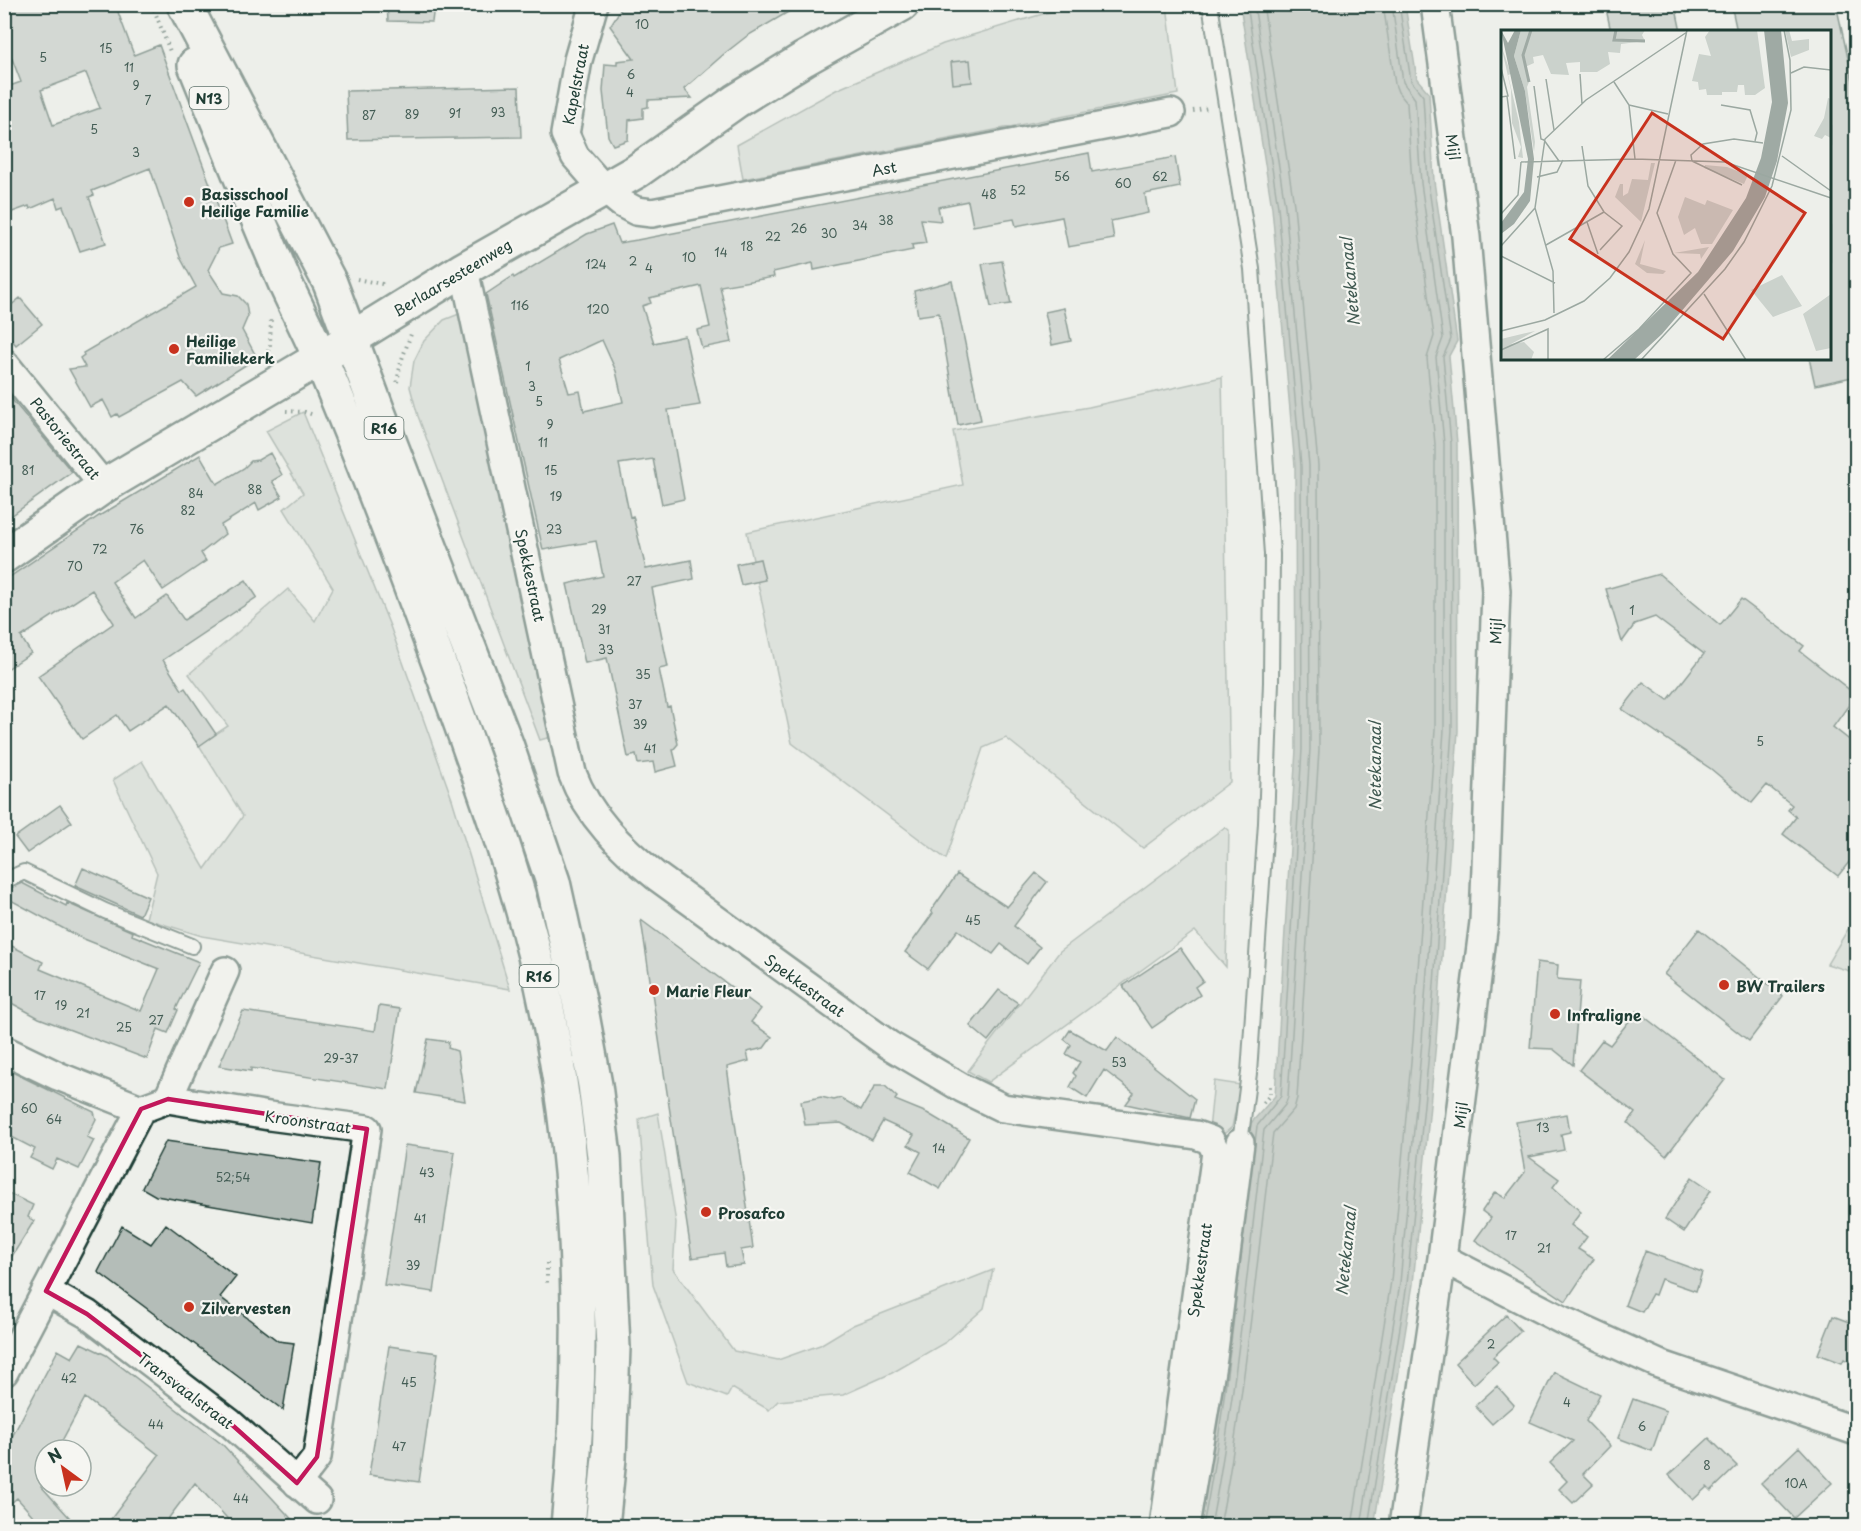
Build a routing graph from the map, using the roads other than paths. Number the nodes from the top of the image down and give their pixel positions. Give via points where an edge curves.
1 (168, 4) edge
2 (184, 4) edge
3 (594, 4) edge
4 (902, 4) edge
5 (1210, 4) edge
6 (1435, 4) edge
7 (1171, 113) road end
8 (603, 188) junction
9 (464, 269) junction
10 (352, 339) junction
11 (320, 358) junction
12 (4, 363) edge
13 (104, 486) junction
14 (4, 556) edge
15 (4, 881) edge
16 (192, 946) dead end
17 (225, 971) dead end
18 (4, 1050) edge
19 (168, 1099) junction
20 (141, 1109) junction
21 (1240, 1143) joint
22 (1442, 1258) junction
23 (46, 1291) junction
24 (4, 1372) edge
25 (1857, 1431) edge
26 (307, 1491) joint
27 (568, 1527) edge
28 (602, 1527) edge
29 (1164, 1527) edge
30 (1185, 1527) edge
31 (1403, 1527) edge

1 - 11 main road, N13
2 - 10 main road, N13 via 330,283
3 - 8 street, Kapelstraat via 578,60 565,135 575,156
4 - 8 main road, Berlaarsesteenweg via 804,59 637,171
5 - 21 lane via 1252,269 1272,554 1266,823 1249,1073
6 - 22 street, Mijl via 1466,237 1496,591 1484,922
7 - 8 street, Ast via 652,213 636,211
8 - 9 main road, Berlaarsesteenweg
9 - 10 main road, Berlaarsesteenweg
9 - 29 street, Spekkestraat via 572,773 597,819 656,876 889,1045 962,1088 1003,1108 1210,1140 1216,1152
10 - 11 main road, Berlaarsesteenweg
10 - 28 main road, R16 via 506,744 552,882 581,1009 604,1156 613,1335 610,1446
11 - 13 main road, Berlaarsesteenweg
11 - 27 main road, R16 via 430,638 496,821 519,894 548,1014 570,1161 576,1254 578,1389
12 - 13 street, Pastoriestraat
13 - 14 main road, Berlaarsesteenweg
15 - 16 lane via 24,872 105,911
17 - 19 street
18 - 20 street
19 - 20 street, Kroonstraat
19 - 26 street, Kroonstraat via 367,1129 317,1457
20 - 23 street
21 - 30 street via 1213,1358
22 - 25 street via 1562,1320 1659,1364
22 - 31 street, Mijl
23 - 24 street
23 - 26 street, Transvaalstraat via 87,1314 230,1423

